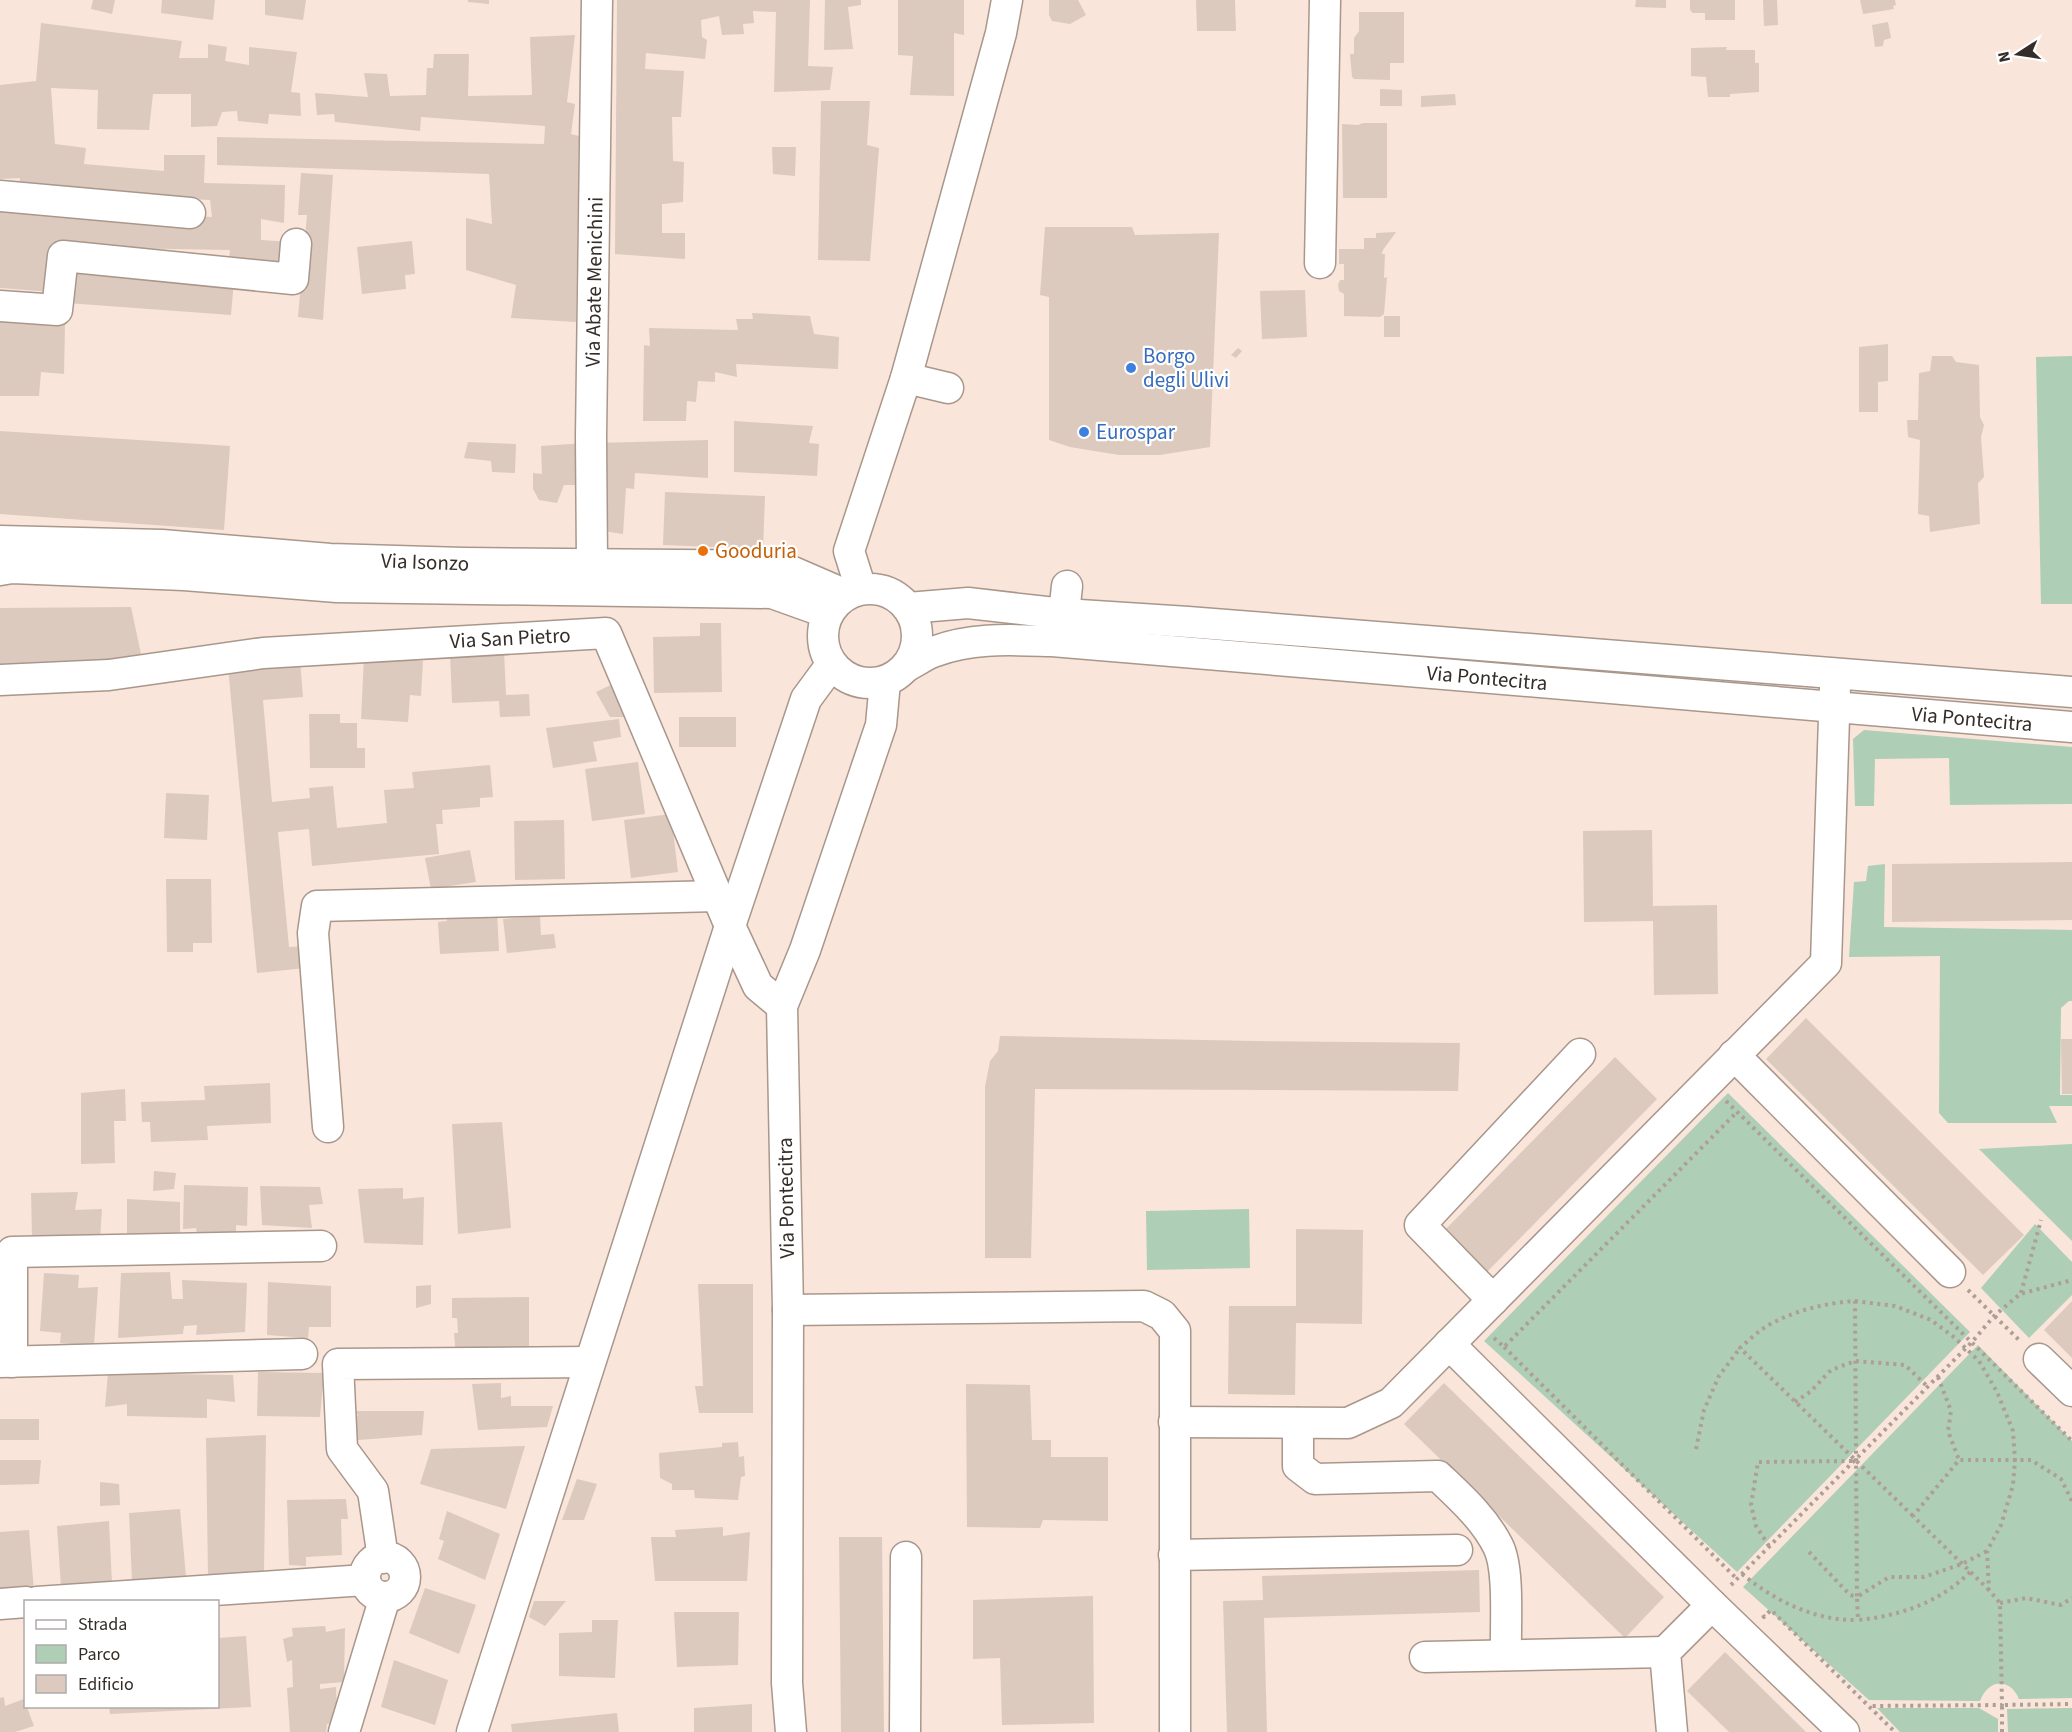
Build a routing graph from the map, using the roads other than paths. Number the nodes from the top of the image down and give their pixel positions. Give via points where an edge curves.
1 (597, 0) edge
2 (1007, 0) edge
3 (1325, 0) edge
4 (0, 196) edge
5 (190, 213) dead end
6 (296, 244) dead end
7 (1320, 263) dead end
8 (0, 306) edge
9 (906, 378) junction
10 (948, 388) dead end
11 (0, 541) edge
12 (592, 564) junction
13 (0, 570) edge
14 (845, 599) junction
15 (908, 608) junction
16 (831, 665) junction
17 (896, 674) junction
18 (1836, 674) junction
19 (0, 680) edge
20 (2072, 692) edge
21 (1834, 708) junction
22 (2072, 727) edge
23 (717, 896) junction
24 (730, 926) junction
25 (782, 1006) junction
26 (1580, 1054) dead end
27 (1734, 1055) junction
28 (328, 1127) dead end
29 (321, 1246) dead end
30 (1950, 1272) road end
31 (1483, 1309) junction
32 (788, 1310) junction
33 (1449, 1344) junction
34 (302, 1354) dead end
35 (2039, 1359) road end
36 (6, 1362) edge
37 (590, 1362) junction
38 (2072, 1391) edge
39 (1174, 1422) junction
40 (1298, 1423) junction
41 (1457, 1550) dead end
42 (1174, 1555) junction
43 (906, 1557) dead end
44 (378, 1578) junction
45 (1721, 1595) junction
46 (65, 1600) edge
47 (24, 1602) edge
48 (0, 1604) edge
49 (1665, 1652) junction
50 (1506, 1655) junction
51 (1425, 1657) dead end
52 (344, 1732) edge
53 (472, 1732) edge
54 (791, 1732) edge
55 (905, 1732) edge
56 (1174, 1732) edge
57 (1672, 1732) edge
58 (1845, 1732) edge

1 - 12 street, Via Abate Menichini
2 - 9 street
3 - 7 street
4 - 5 street
6 - 8 street via 293,279 63,256 57,310
9 - 10 street
9 - 14 street via 849,551
11 - 12 street, Via Isonzo via 162,545 330,559
12 - 14 street, Via Isonzo via 779,566
13 - 14 street, Via Isonzo via 184,575 337,587 772,593
14 - 15 street via 883,590
14 - 16 street via 823,624 822,641
15 - 17 street via 917,639 914,655
15 - 18 street, Via Pontecitra via 1066,600
16 - 17 street via 846,678 868,684
16 - 24 street via 806,699
17 - 21 street, Via Pontecitra via 934,651 963,643 1052,640
17 - 25 street, Via Pontecitra via 805,950
18 - 20 street, Via Pontecitra
18 - 21 street
19 - 23 street, Via San Pietro via 109,675 263,653 606,633
21 - 22 street, Via Pontecitra
21 - 27 street via 1826,963
23 - 24 street, Via San Pietro
23 - 28 street via 317,906 313,933
24 - 25 street, Via San Pietro via 758,986
24 - 37 street
25 - 32 street, Via Pontecitra
26 - 31 street via 1420,1225
27 - 30 street
27 - 31 street
29 - 36 street via 12,1252
31 - 33 street
32 - 39 street via 1144,1306 1162,1315 1175,1331
32 - 54 street, Via Pontecitra
33 - 40 street via 1391,1402 1348,1423
33 - 45 street
34 - 36 street
35 - 38 street
37 - 44 street via 338,1364 342,1449 372,1491
37 - 53 street
39 - 40 street
39 - 42 street
40 - 50 street via 1298,1466 1314,1479 1438,1476 1476,1513 1499,1547 1504,1571
41 - 42 street
42 - 56 street
43 - 55 street
44 - 46 street
44 - 52 street
45 - 49 street
45 - 58 street
47 - 48 street
49 - 50 street
49 - 57 street
50 - 51 street

